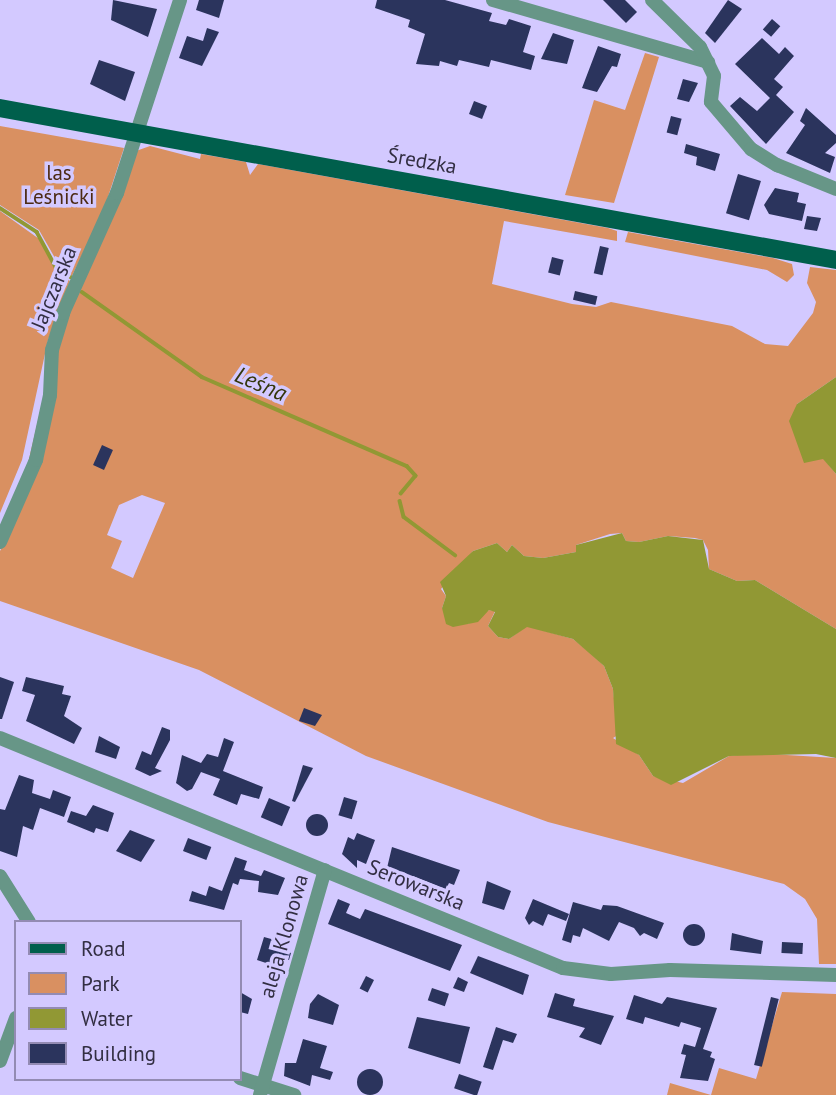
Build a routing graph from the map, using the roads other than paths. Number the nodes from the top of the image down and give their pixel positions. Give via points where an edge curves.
1 (180, 0) edge
2 (493, 0) edge
3 (652, 0) edge
4 (708, 62) junction
5 (0, 108) edge
6 (136, 133) junction
7 (836, 188) edge
8 (836, 260) edge
9 (0, 542) edge
10 (0, 738) edge
11 (325, 870) junction
12 (0, 876) edge
13 (28, 920) edge
14 (836, 975) edge
15 (14, 1023) edge
16 (0, 1061) edge
17 (242, 1079) edge
18 (261, 1090) edge
19 (294, 1095) edge

1 - 6 street, Jajczarska
2 - 4 street
3 - 4 street
4 - 7 street via 715,76 711,102 751,149 777,165
5 - 6 main road, Średzka
6 - 8 main road, Średzka
6 - 9 street, Jajczarska via 117,193 63,313 52,350 50,396 36,460
10 - 11 street, Serowarska
11 - 14 street, Serowarska via 563,968 611,974 670,970
11 - 18 street, aleja Klonowa
12 - 13 street
15 - 16 street
17 - 18 street
18 - 19 street

